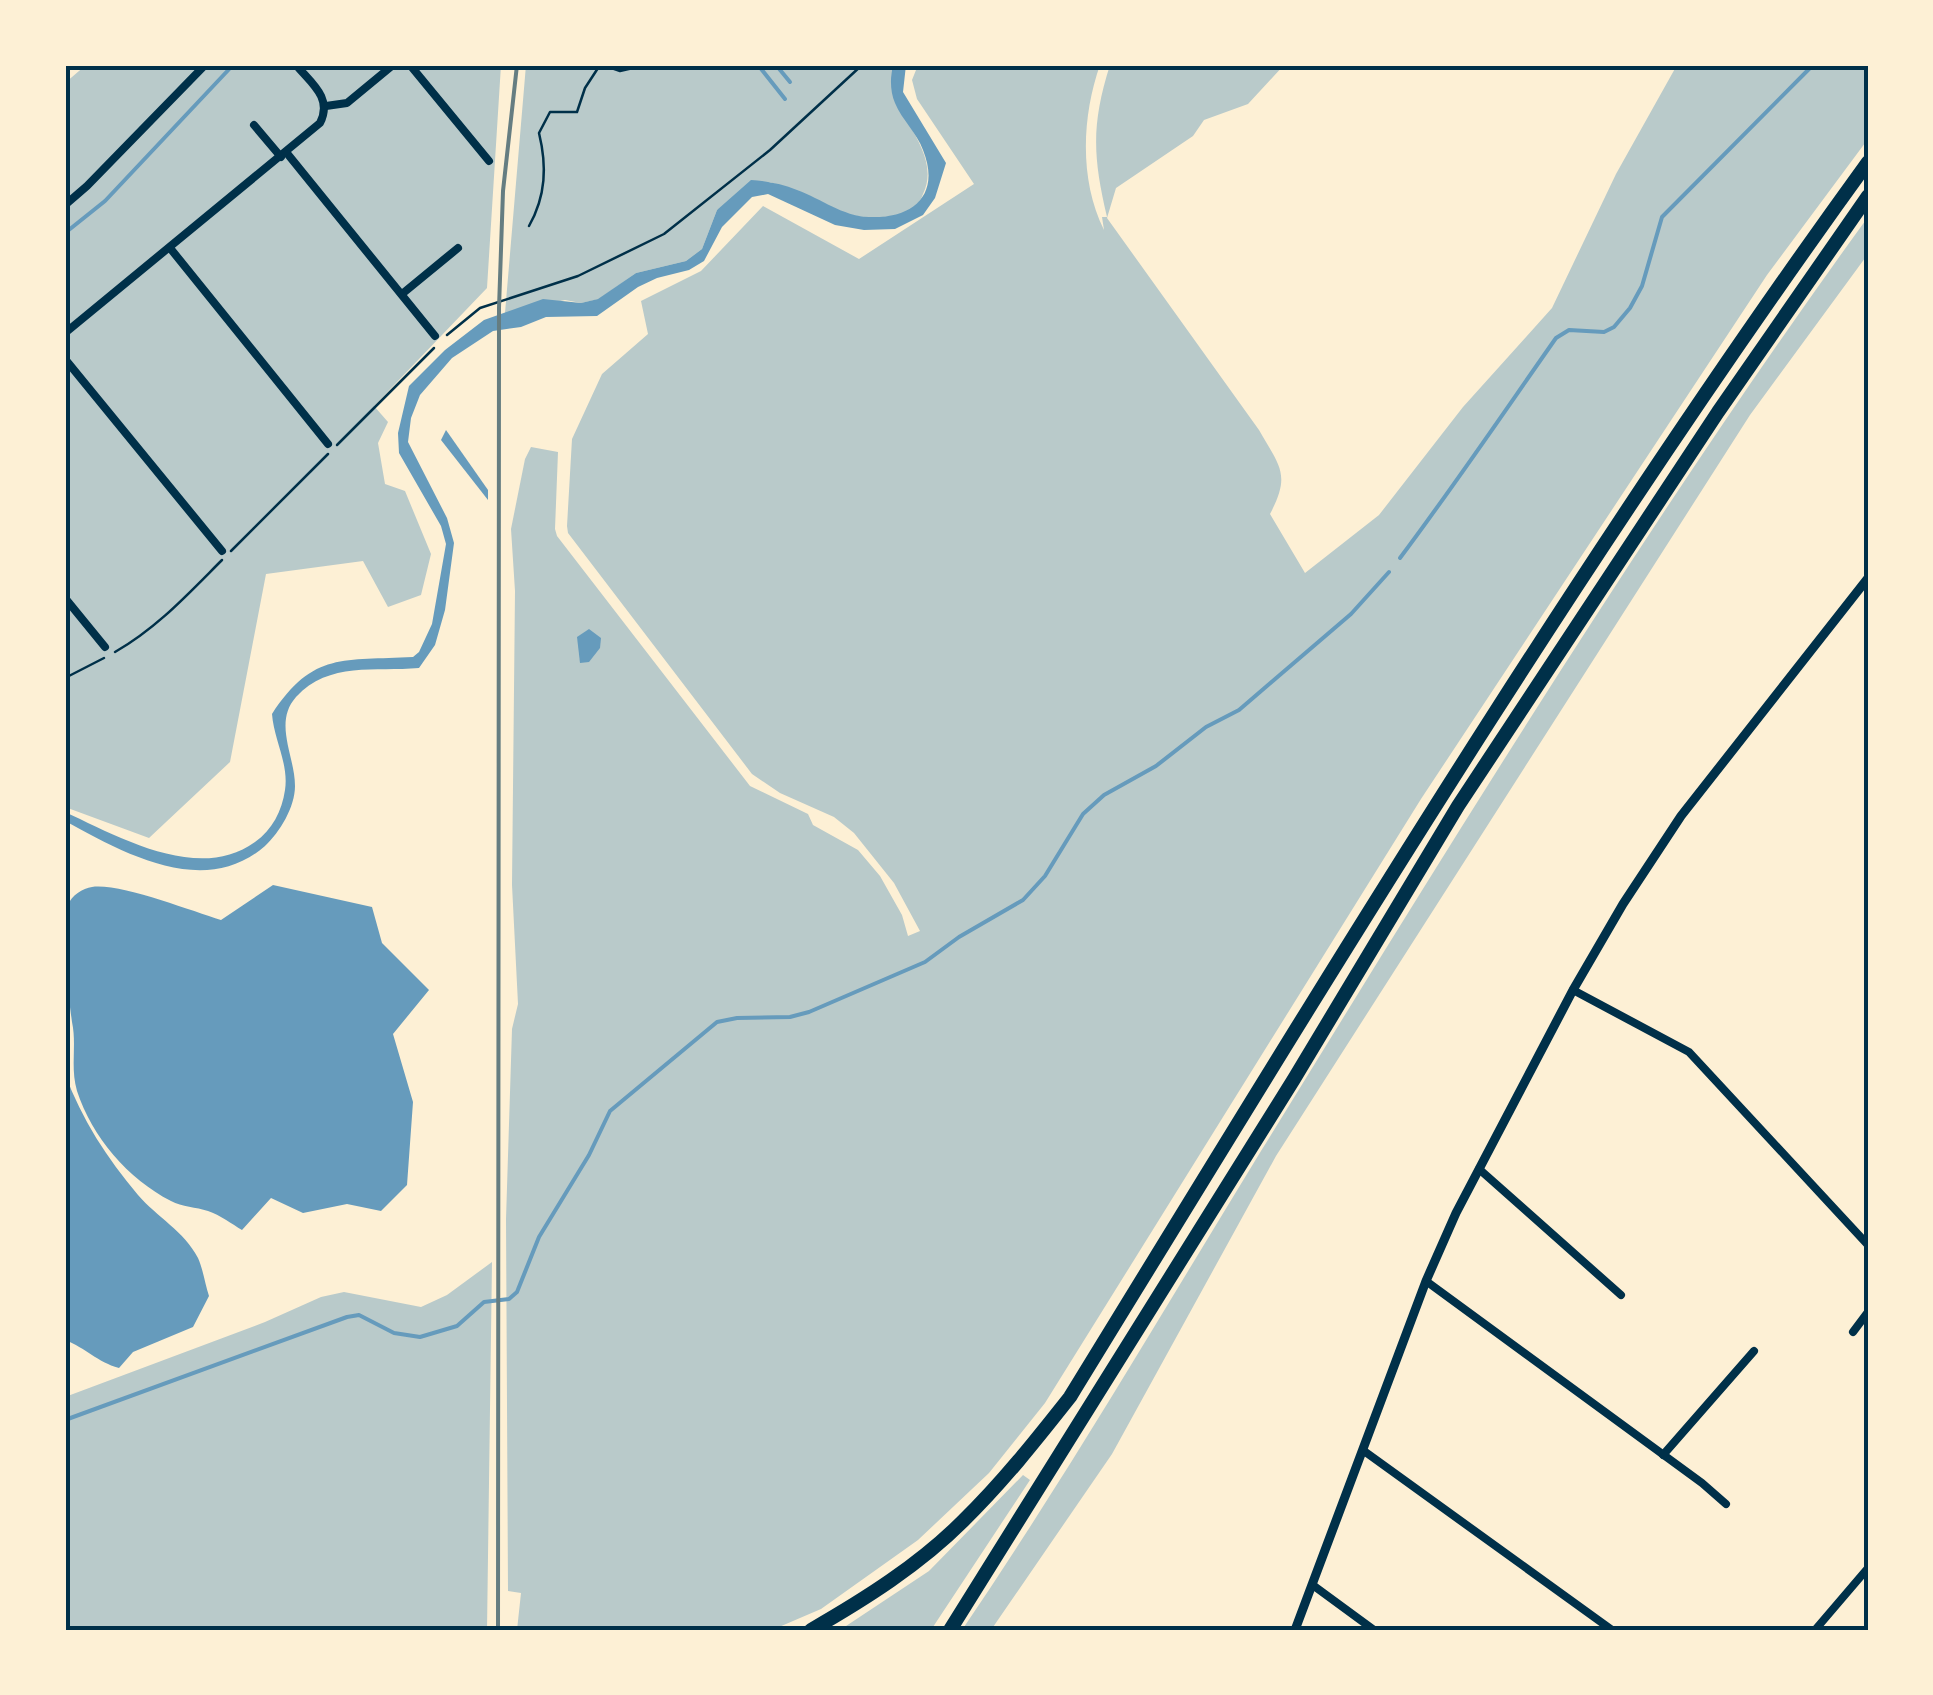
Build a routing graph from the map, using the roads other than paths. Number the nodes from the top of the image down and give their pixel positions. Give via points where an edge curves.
1 (205, 65) edge
2 (296, 65) edge
3 (394, 65) edge
4 (410, 65) edge
5 (326, 106) junction
6 (254, 125) dead end
7 (284, 155) junction
8 (489, 161) dead end
9 (1868, 162) edge
10 (1868, 196) edge
11 (65, 205) edge
12 (170, 248) junction
13 (458, 248) dead end
14 (402, 294) junction
15 (65, 333) edge
16 (435, 336) dead end
17 (65, 359) edge
18 (328, 444) dead end
19 (222, 551) dead end
20 (1868, 578) edge
21 (65, 598) edge
22 (105, 647) dead end
23 (1572, 990) junction
24 (1479, 1169) junction
25 (1868, 1246) edge
26 (1426, 1281) junction
27 (1621, 1296) dead end
28 (1868, 1312) edge
29 (1853, 1332) dead end
30 (1754, 1351) dead end
31 (1364, 1451) junction
32 (1663, 1455) junction
33 (1726, 1504) dead end
34 (1868, 1568) edge
35 (1314, 1586) junction
36 (811, 1630) edge
37 (950, 1630) edge
38 (1295, 1630) edge
39 (1374, 1630) edge
40 (1612, 1630) edge
41 (1816, 1630) edge

1 - 11 street
2 - 5 street
3 - 5 street via 347,103
4 - 8 street
5 - 7 street via 320,123
6 - 7 street
7 - 12 street
7 - 14 street
9 - 36 highway via 1527,662 1070,1397 961,1523 892,1580
10 - 37 highway via 1468,791
12 - 15 street
12 - 18 street
13 - 14 street
14 - 16 street
17 - 19 street
20 - 23 street via 1681,816
21 - 22 street
23 - 24 street
23 - 25 street via 1690,1052
24 - 26 street
24 - 27 street
26 - 31 street
26 - 32 street
28 - 29 street
30 - 32 street
31 - 35 street
31 - 40 street
32 - 33 street
34 - 41 street
35 - 38 street
35 - 39 street

